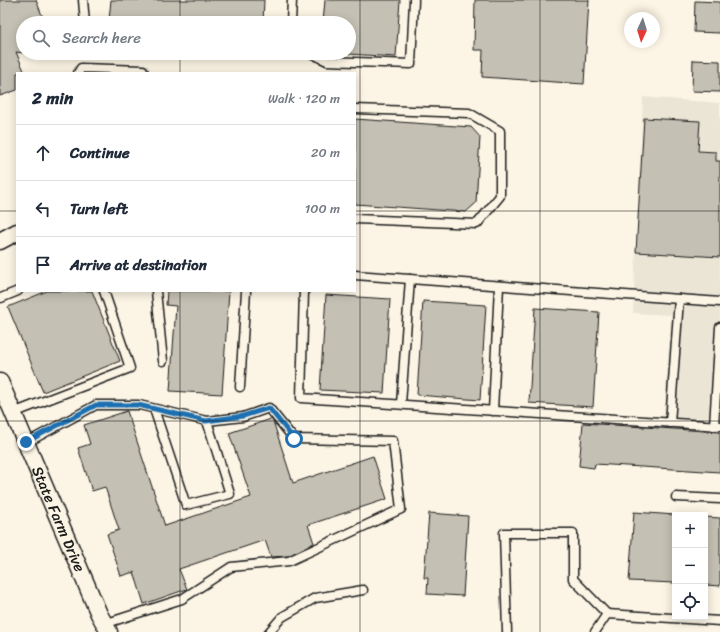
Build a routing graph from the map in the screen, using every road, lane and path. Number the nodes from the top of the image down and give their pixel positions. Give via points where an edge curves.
1 (83, 0) edge
2 (292, 0) edge
3 (414, 0) edge
4 (84, 16) edge
5 (291, 16) edge
6 (325, 60) edge
7 (79, 72) edge
8 (144, 72) edge
9 (356, 109) edge
10 (356, 219) edge
11 (16, 233) edge
12 (0, 241) edge
13 (356, 275) edge
14 (410, 279) junction
15 (499, 286) junction
16 (16, 292) edge
17 (104, 292) edge
18 (156, 292) edge
19 (246, 292) edge
20 (304, 292) edge
21 (1, 298) dead end
22 (679, 299) junction
23 (720, 302) edge
24 (720, 327) edge
25 (163, 361) dead end
26 (0, 382) edge
27 (240, 387) dead end
28 (401, 404) junction
29 (7, 405) edge
30 (154, 409) junction
31 (492, 411) junction
32 (206, 421) junction
33 (670, 423) junction
34 (717, 426) edge
35 (26, 442) junction
36 (676, 497) dead end
37 (720, 499) edge
38 (363, 590) dead end
39 (607, 614) junction
40 (720, 621) edge
41 (107, 628) edge
42 (268, 632) edge
43 (507, 632) edge
44 (595, 632) edge

1 - 4 lane
2 - 5 lane
3 - 6 lane via 411,64
7 - 8 lane via 82,68
9 - 10 lane via 469,113 500,131 500,196 477,224
11 - 12 street
13 - 14 lane
14 - 15 lane
14 - 28 lane
15 - 22 lane
15 - 31 lane
16 - 21 lane
17 - 29 lane via 130,368
18 - 25 lane
19 - 27 lane
20 - 28 lane via 301,398
22 - 23 lane
22 - 33 lane
24 - 34 lane
26 - 29 street, State Farm Drive
28 - 31 lane
29 - 35 street, State Farm Drive
30 - 32 lane
30 - 32 lane via 186,505 230,494
30 - 35 lane via 138,405 96,405
31 - 33 lane
32 - 41 lane via 243,416 269,408 294,439 393,440 401,509 288,561 232,567 182,599
33 - 34 lane
35 - 41 street, State Farm Drive
36 - 37 lane
38 - 42 lane via 315,598 282,617
39 - 40 lane
39 - 43 lane via 573,579 573,534 504,533
39 - 44 lane

